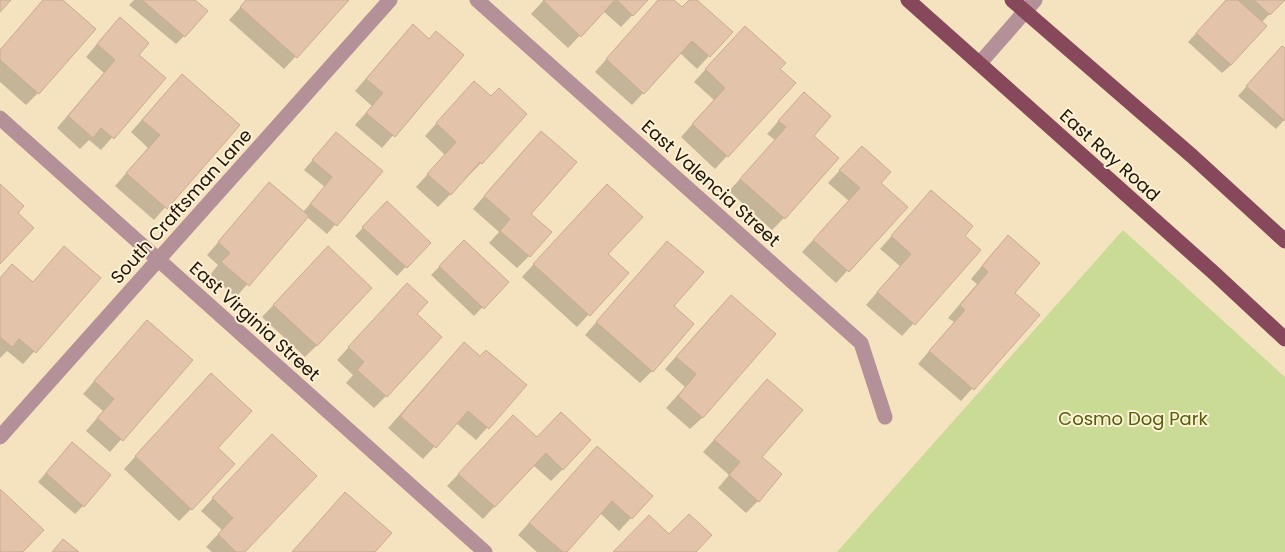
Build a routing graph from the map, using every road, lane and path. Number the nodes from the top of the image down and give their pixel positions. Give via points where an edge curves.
1 (390, 0) edge
2 (477, 0) edge
3 (908, 0) edge
4 (1012, 0) edge
5 (1030, 6) edge
6 (980, 63) junction
7 (0, 118) edge
8 (1285, 241) edge
9 (158, 260) junction
10 (1285, 339) edge
11 (884, 417) dead end
12 (0, 437) edge
13 (485, 552) edge

1 - 9 street, South Craftsman Lane
2 - 11 street, East Valencia Street via 861,343
3 - 6 main road, East Ray Road
4 - 5 main road
5 - 6 street
5 - 8 main road
6 - 10 main road, East Ray Road
7 - 9 street, East Virginia Street
9 - 12 street, South Craftsman Lane
9 - 13 street, East Virginia Street

